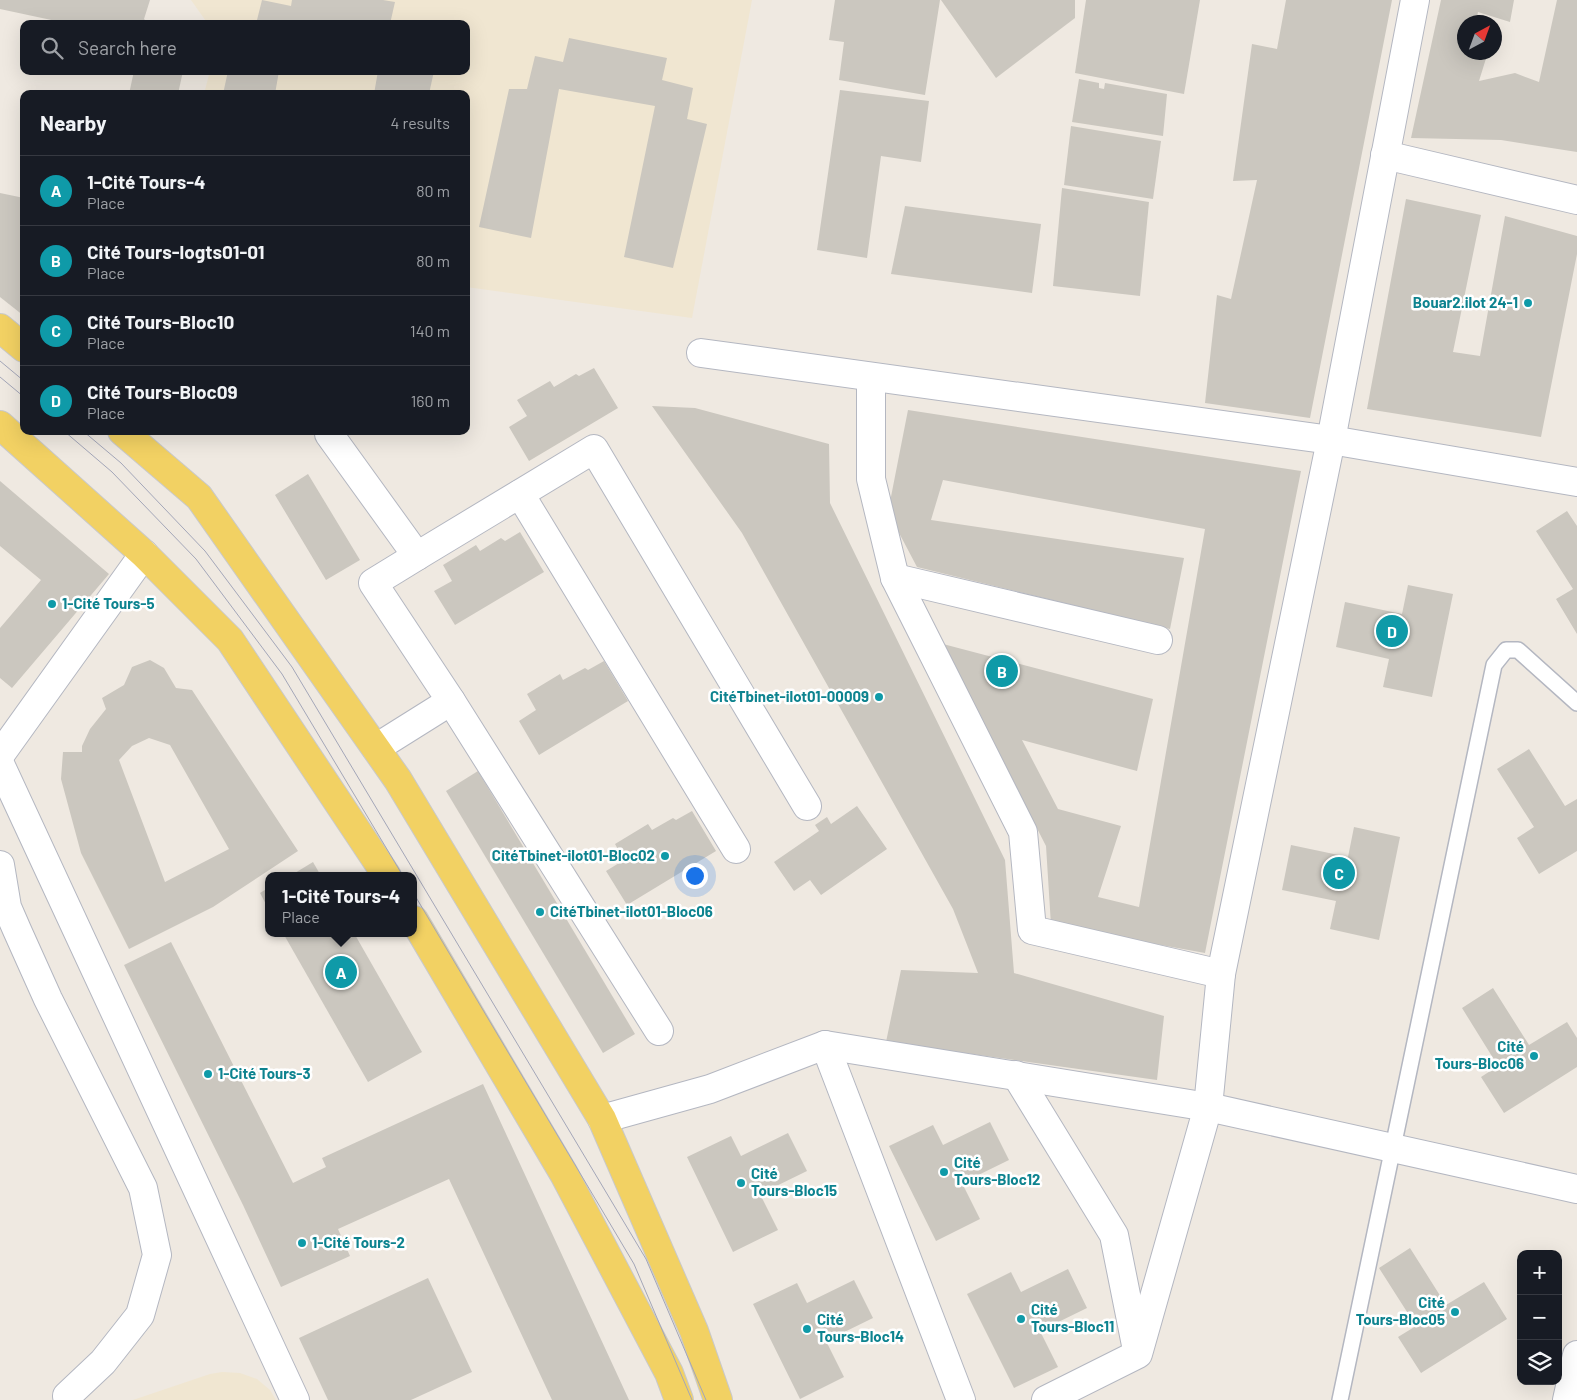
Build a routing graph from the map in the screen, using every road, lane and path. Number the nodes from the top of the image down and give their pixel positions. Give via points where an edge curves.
1 (1415, 0) edge
2 (1385, 155) junction
3 (1577, 200) edge
4 (0, 328) edge
5 (20, 345) edge
6 (701, 353) dead end
7 (871, 377) junction
8 (0, 425) edge
9 (127, 435) edge
10 (330, 435) edge
11 (1331, 440) junction
12 (1577, 482) edge
13 (520, 494) junction
14 (144, 554) junction
15 (417, 556) junction
16 (895, 578) junction
17 (1158, 640) dead end
18 (451, 701) junction
19 (1577, 703) edge
20 (376, 748) junction
21 (0, 755) edge
22 (0, 764) edge
23 (806, 806) dead end
24 (736, 849) dead end
25 (0, 865) edge
26 (384, 872) edge
27 (417, 925) edge
28 (1221, 974) junction
29 (659, 1031) dead end
30 (825, 1045) junction
31 (1016, 1075) junction
32 (1208, 1107) junction
33 (602, 1119) junction
34 (1394, 1148) junction
35 (1577, 1189) edge
36 (1138, 1354) junction
37 (1577, 1355) edge
38 (67, 1396) dead end
39 (294, 1400) edge
40 (679, 1400) edge
41 (718, 1400) edge
42 (961, 1400) edge
43 (1046, 1400) edge
44 (1340, 1400) edge
45 (1567, 1400) edge

1 - 2 street
2 - 3 street
2 - 11 street
4 - 5 main road
6 - 7 street
7 - 11 street
7 - 16 street via 871,479
8 - 14 main road
9 - 20 main road via 199,497
10 - 15 street
11 - 12 street
11 - 28 street
13 - 15 street
13 - 23 street via 594,449
13 - 24 street
14 - 21 street
14 - 26 main road via 230,640
15 - 18 street via 373,583
16 - 17 street
16 - 28 street via 1023,832 1032,930
18 - 20 street
18 - 29 street
19 - 34 lane via 1518,650 1506,650 1494,665
20 - 33 main road
22 - 39 street
25 - 38 street via 7,907 48,999 143,1188 157,1256 140,1315 103,1362
27 - 40 main road via 564,1174 669,1373
28 - 32 street
30 - 31 street
30 - 33 street via 710,1089
30 - 42 street
31 - 32 street
31 - 36 street via 1114,1234
32 - 34 street
32 - 36 street
33 - 41 main road via 694,1331
34 - 35 street
34 - 44 lane
36 - 43 street
37 - 45 street

